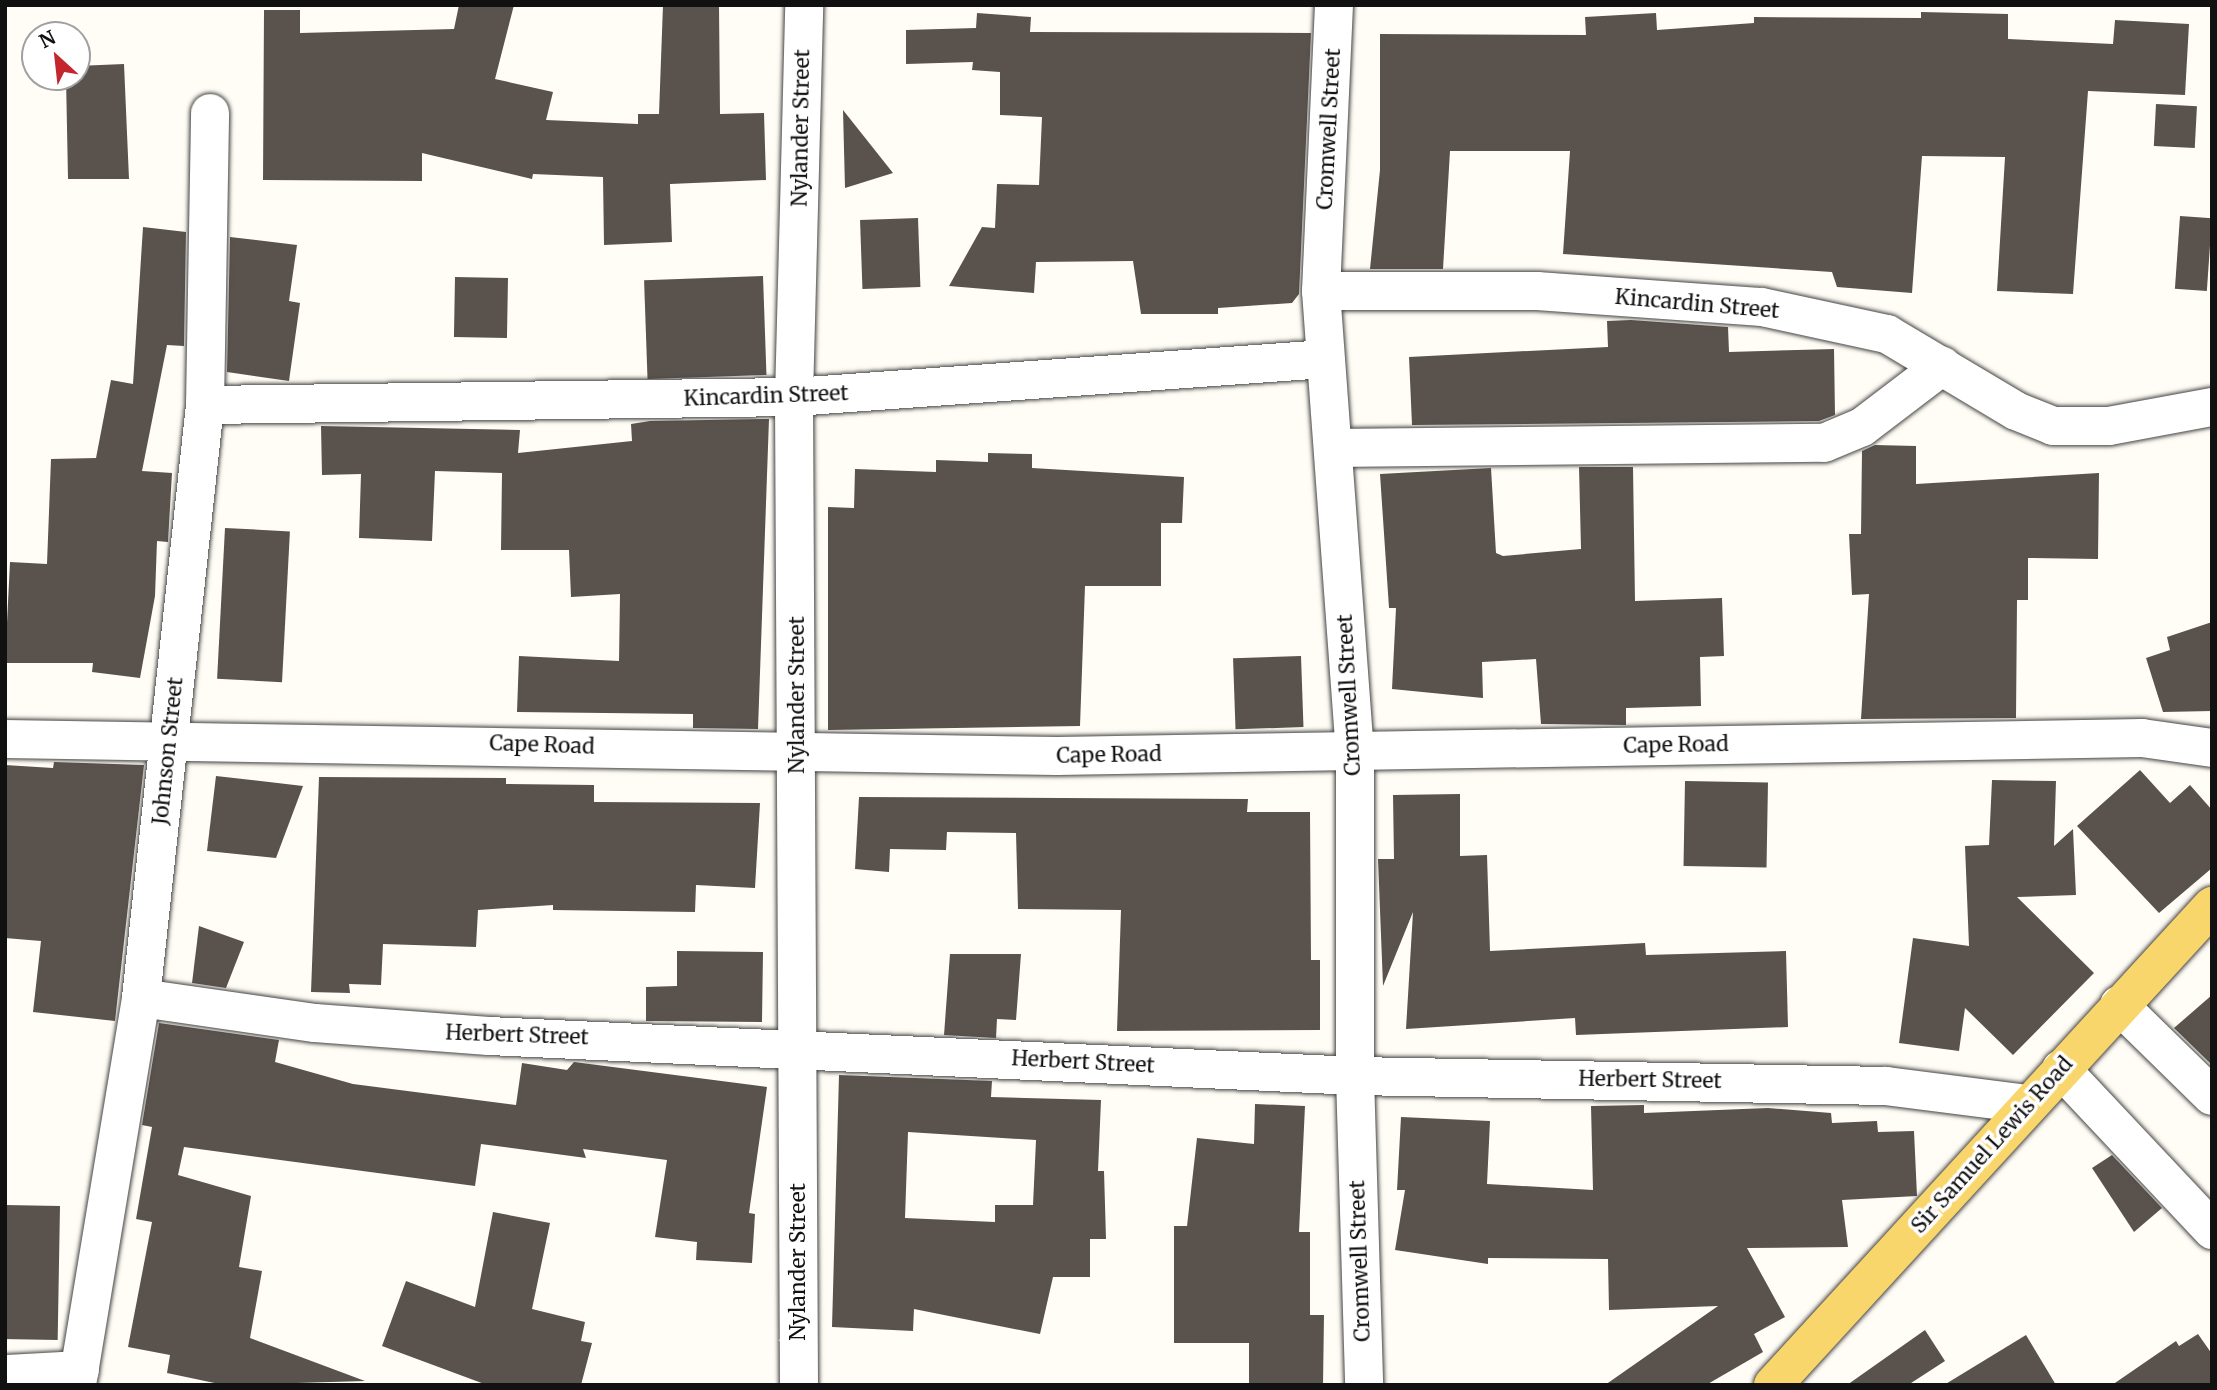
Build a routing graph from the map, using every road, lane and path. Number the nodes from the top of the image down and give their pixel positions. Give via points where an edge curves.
1 (804, 5) edge
2 (1334, 5) edge
3 (210, 113) dead end
4 (1321, 291) junction
5 (1325, 359) junction
6 (1942, 366) junction
7 (794, 397) junction
8 (205, 405) junction
9 (2212, 407) edge
10 (1333, 448) junction
11 (5, 739) edge
12 (169, 739) junction
13 (2212, 748) edge
14 (1355, 752) junction
15 (798, 753) junction
16 (2212, 906) edge
17 (141, 998) junction
18 (2119, 1005) junction
19 (797, 1047) junction
20 (2061, 1069) junction
21 (1354, 1076) junction
22 (2212, 1096) edge
23 (2027, 1104) junction
24 (2212, 1230) edge
25 (5, 1374) edge
26 (79, 1377) edge
27 (799, 1385) edge
28 (1364, 1385) edge
29 (1773, 1385) edge

1 - 7 street, Nylander Street
2 - 4 street, Cromwell Street
3 - 8 street, Johnson Street
4 - 5 street, Cromwell Street
4 - 6 street, Kincardin Street via 1537,291 1762,307 1887,334
5 - 7 street, Kincardin Street
5 - 10 street, Cromwell Street
6 - 9 street, Kincardin Street via 2053,426 2109,426
6 - 10 street via 1861,427 1824,443
7 - 8 street, Kincardin Street
7 - 15 street, Nylander Street
8 - 12 street, Johnson Street
10 - 14 street, Cromwell Street
11 - 12 street, Cape Road
12 - 15 street, Cape Road
12 - 17 street, Johnson Street
13 - 14 street, Cape Road via 2142,738
14 - 15 street, Cape Road
14 - 21 street, Cromwell Street
15 - 19 street, Nylander Street
16 - 18 main road, Sir Samuel Lewis Road
17 - 19 street, Herbert Street via 390,1030
17 - 26 street, Johnson Street
18 - 20 main road, Sir Samuel Lewis Road
18 - 22 street
19 - 21 street, Herbert Street
19 - 27 street, Nylander Street
20 - 23 main road, Sir Samuel Lewis Road
20 - 24 street
21 - 23 street, Herbert Street via 1885,1086
21 - 28 street, Cromwell Street
23 - 29 main road, Sir Samuel Lewis Road
25 - 26 street

